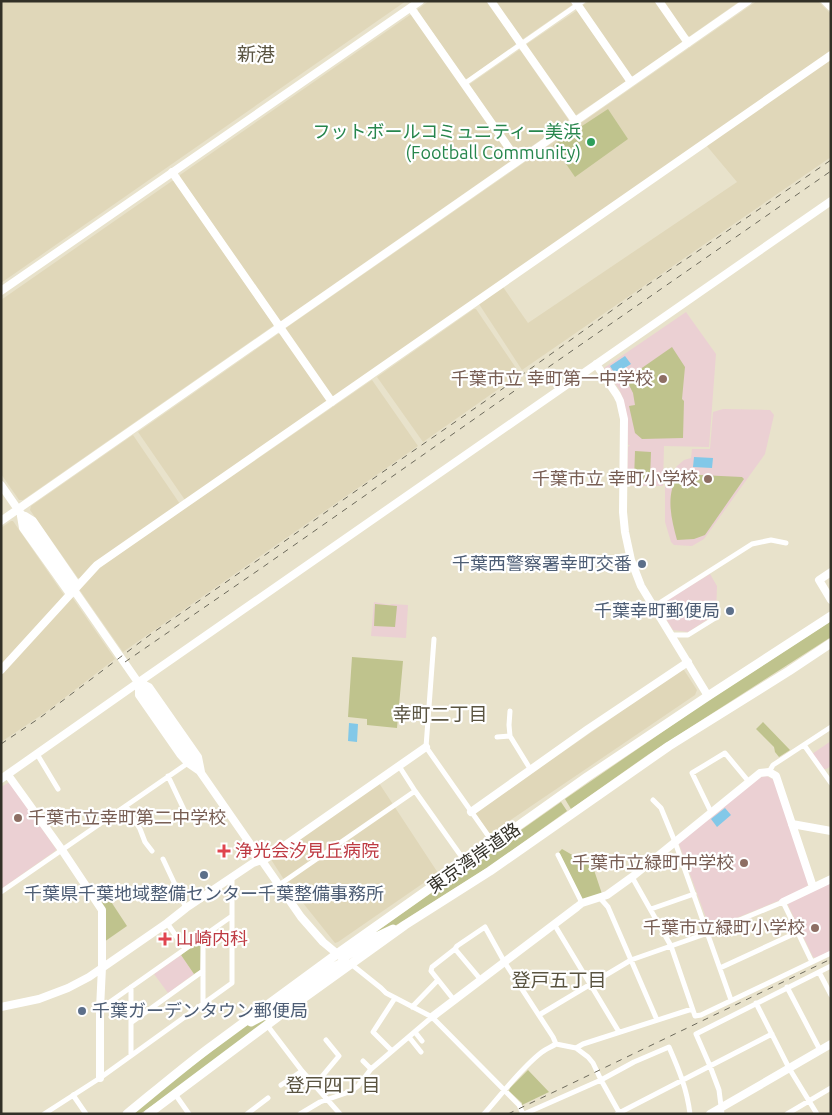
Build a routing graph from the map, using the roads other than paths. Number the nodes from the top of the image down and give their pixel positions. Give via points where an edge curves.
1 (420, 1) edge
2 (491, 1) edge
3 (659, 1) edge
4 (748, 1) edge
5 (826, 1) edge
6 (578, 2) edge
7 (831, 7) edge
8 (411, 8) junction
9 (688, 43) junction
10 (521, 44) junction
11 (831, 55) edge
12 (631, 82) junction
13 (464, 84) junction
14 (575, 122) junction
15 (518, 161) junction
16 (172, 172) junction
17 (831, 201) edge
18 (1, 292) edge
19 (280, 327) junction
20 (596, 364) junction
21 (332, 402) junction
22 (1, 485) edge
23 (20, 512) junction
24 (1, 521) edge
25 (786, 543) dead end
26 (831, 572) edge
27 (78, 586) junction
28 (70, 594) junction
29 (831, 600) edge
30 (654, 607) junction
31 (718, 614) dead end
32 (831, 616) edge
33 (671, 636) junction
34 (434, 640) dead end
35 (831, 643) edge
36 (688, 662) junction
37 (1, 670) edge
38 (139, 682) junction
39 (708, 696) junction
40 (510, 711) dead end
41 (831, 727) edge
42 (510, 736) junction
43 (497, 737) dead end
44 (804, 744) junction
45 (426, 747) junction
46 (37, 754) junction
47 (188, 763) junction
48 (399, 766) junction
49 (529, 767) dead end
50 (201, 772) junction
51 (769, 772) junction
52 (168, 776) junction
53 (4, 777) edge
54 (749, 782) junction
55 (831, 783) edge
56 (58, 788) dead end
57 (415, 791) junction
58 (653, 800) dead end
59 (126, 806) junction
60 (471, 812) junction
61 (711, 812) junction
62 (187, 816) dead end
63 (792, 824) junction
64 (831, 831) edge
65 (675, 842) junction
66 (494, 844) junction
67 (62, 850) junction
68 (152, 851) dead end
69 (558, 855) dead end
70 (162, 860) dead end
71 (262, 860) junction
72 (466, 863) junction
73 (632, 877) junction
74 (232, 878) junction
75 (831, 879) edge
76 (279, 885) junction
77 (813, 887) junction
78 (1, 892) edge
79 (694, 894) junction
80 (600, 898) junction
81 (783, 902) junction
82 (582, 903) junction
83 (186, 908) junction
84 (650, 909) junction
85 (232, 916) junction
86 (167, 923) junction
87 (554, 924) junction
88 (405, 925) junction
89 (798, 932) junction
90 (708, 933) junction
91 (203, 937) junction
92 (671, 946) junction
93 (185, 949) junction
94 (455, 949) junction
95 (831, 953) edge
96 (337, 954) junction
97 (632, 960) junction
98 (505, 962) junction
99 (812, 962) junction
100 (352, 964) junction
101 (831, 966) edge
102 (102, 967) junction
103 (720, 968) junction
104 (203, 971) junction
105 (819, 972) junction
106 (438, 980) junction
107 (481, 980) junction
108 (590, 984) junction
109 (131, 987) junction
110 (787, 987) junction
111 (831, 996) edge
112 (395, 998) junction
113 (454, 1000) junction
114 (731, 1000) junction
115 (756, 1003) junction
116 (203, 1004) junction
117 (1, 1007) edge
118 (412, 1007) junction
119 (100, 1009) junction
120 (692, 1009) junction
121 (539, 1016) junction
122 (432, 1017) junction
123 (657, 1020) junction
124 (132, 1022) junction
125 (266, 1025) junction
126 (236, 1028) junction
127 (414, 1032) junction
128 (619, 1032) junction
129 (772, 1034) junction
130 (409, 1036) junction
131 (326, 1040) dead end
132 (422, 1041) dead end
133 (556, 1044) junction
134 (831, 1044) edge
135 (576, 1048) junction
136 (820, 1050) junction
137 (392, 1051) junction
138 (421, 1052) dead end
139 (132, 1055) junction
140 (363, 1060) dead end
141 (710, 1066) junction
142 (789, 1068) junction
143 (371, 1069) junction
144 (302, 1071) junction
145 (100, 1078) junction
146 (601, 1080) junction
147 (683, 1080) junction
148 (165, 1082) junction
149 (281, 1085) dead end
150 (314, 1086) junction
151 (831, 1088) edge
152 (504, 1090) junction
153 (175, 1094) junction
154 (72, 1095) junction
155 (268, 1098) dead end
156 (328, 1100) junction
157 (809, 1101) junction
158 (721, 1111) edge
159 (152, 1113) edge
160 (619, 1113) edge
161 (44, 1114) edge
162 (86, 1114) edge
163 (118, 1114) edge
164 (127, 1114) edge
165 (189, 1114) edge
166 (247, 1114) edge
167 (300, 1114) edge
168 (340, 1114) edge
169 (484, 1114) edge
170 (524, 1114) edge
171 (690, 1114) edge
172 (710, 1114) edge
173 (786, 1114) edge
174 (817, 1114) edge

1 - 8 street
2 - 10 street
3 - 9 street
4 - 9 street
5 - 7 street
6 - 10 street
6 - 12 street
8 - 13 street
8 - 16 street
9 - 12 street
10 - 13 street
10 - 14 street
11 - 21 street
12 - 14 street
13 - 15 street
14 - 15 street
15 - 19 street
16 - 18 street
16 - 19 street
17 - 20 street
19 - 21 street
19 - 23 street
20 - 30 street via 622,408 624,532 634,570
20 - 38 street
21 - 27 street via 97,565
22 - 23 street
23 - 24 street
23 - 27 street via 33,521
23 - 28 street via 23,528
23 - 50 street
25 - 30 street via 771,540 752,544
26 - 29 street via 819,580
27 - 28 street
28 - 37 street
30 - 33 street
31 - 33 street via 688,635
32 - 39 highway, 東京湾岸道路
33 - 36 street
34 - 45 street
35 - 88 highway, 東京湾岸道路 via 669,746 490,871
36 - 39 street
36 - 60 street
38 - 46 street
38 - 47 street via 139,695
38 - 50 street via 149,687 198,758
39 - 66 highway, 東京湾岸道路
40 - 42 street
41 - 44 street
42 - 43 street
42 - 49 street
44 - 51 street via 773,764
44 - 55 street
45 - 48 street
45 - 60 street
46 - 53 street
46 - 56 street
47 - 50 street
47 - 52 street
48 - 57 street
48 - 71 street
50 - 71 street
51 - 54 street via 760,773
51 - 63 street via 776,776
52 - 59 street
52 - 62 street
53 - 67 street
54 - 61 street
54 - 61 street via 725,753 692,773
57 - 72 street
57 - 76 street
58 - 65 street via 661,808
59 - 67 street
59 - 68 street
60 - 66 street
61 - 65 street
63 - 64 street
63 - 77 street
65 - 73 street
65 - 79 street
66 - 72 highway, 東京湾岸道路
67 - 78 street
67 - 102 street via 102,910
69 - 82 street
70 - 83 street
71 - 74 street
71 - 76 street
72 - 96 highway, 東京湾岸道路
73 - 80 street
73 - 84 street
74 - 83 street
74 - 85 street
75 - 77 street
76 - 96 street via 308,926
77 - 81 street
79 - 84 street
79 - 90 street
80 - 82 street
80 - 97 street via 608,907
81 - 89 street
81 - 90 street
82 - 87 street
83 - 86 street
84 - 92 street
85 - 91 street
85 - 116 street via 232,983
86 - 93 street
86 - 102 street
87 - 98 street
87 - 108 street
88 - 96 highway via 376,937 346,956
88 - 100 highway, 東京湾岸道路
89 - 99 street
89 - 103 street
90 - 92 street
90 - 103 street
91 - 93 street
91 - 104 street
92 - 97 street
92 - 120 street
93 - 109 street
94 - 98 street via 485,927
94 - 106 street via 432,967 431,971
94 - 107 street
95 - 99 street
96 - 100 street
96 - 126 highway, 東京湾岸道路
97 - 108 street
97 - 123 street
98 - 107 street
98 - 121 street
99 - 114 street
100 - 112 street
100 - 125 highway, 東京湾岸道路
100 - 126 highway via 336,966 272,1011
101 - 105 street
102 - 117 street via 53,994
102 - 119 street
103 - 114 street
104 - 116 street
104 - 124 street
105 - 110 street
105 - 111 street
106 - 113 street
106 - 118 street
107 - 113 street
108 - 121 street
108 - 128 street
109 - 119 street
109 - 124 street
110 - 115 street
110 - 136 street
112 - 118 street
112 - 137 street via 372,1032
113 - 122 street
114 - 120 street via 701,1015 695,1016
115 - 129 street
115 - 141 street via 696,1034
116 - 139 street
118 - 122 street
119 - 145 street
120 - 123 street
121 - 133 street
122 - 127 street
122 - 152 street
123 - 128 street
124 - 139 street
125 - 144 street
125 - 153 highway, 東京湾岸道路
126 - 148 highway, 東京湾岸道路
127 - 130 street
127 - 132 street
128 - 135 street
129 - 141 street
129 - 142 street
130 - 137 street
130 - 138 street
131 - 150 street via 339,1056
133 - 135 street
133 - 152 street via 542,1053
134 - 136 street
135 - 146 street via 593,1063
136 - 142 street
137 - 143 street
139 - 145 street
140 - 143 street
141 - 147 street
141 - 158 street via 719,1090
142 - 157 street
142 - 158 street
143 - 156 street via 354,1089
144 - 149 street
144 - 150 street
145 - 154 street
146 - 147 street via 669,1047
146 - 160 street
146 - 170 street
147 - 160 street
147 - 171 street
148 - 163 highway
148 - 164 highway, 東京湾岸道路
150 - 156 street
151 - 157 street
152 - 169 street
152 - 170 street
153 - 159 highway, 東京湾岸道路
153 - 165 street
154 - 161 street
154 - 162 street
155 - 166 street
156 - 167 street
156 - 168 street
157 - 173 street
157 - 174 street
158 - 172 street

